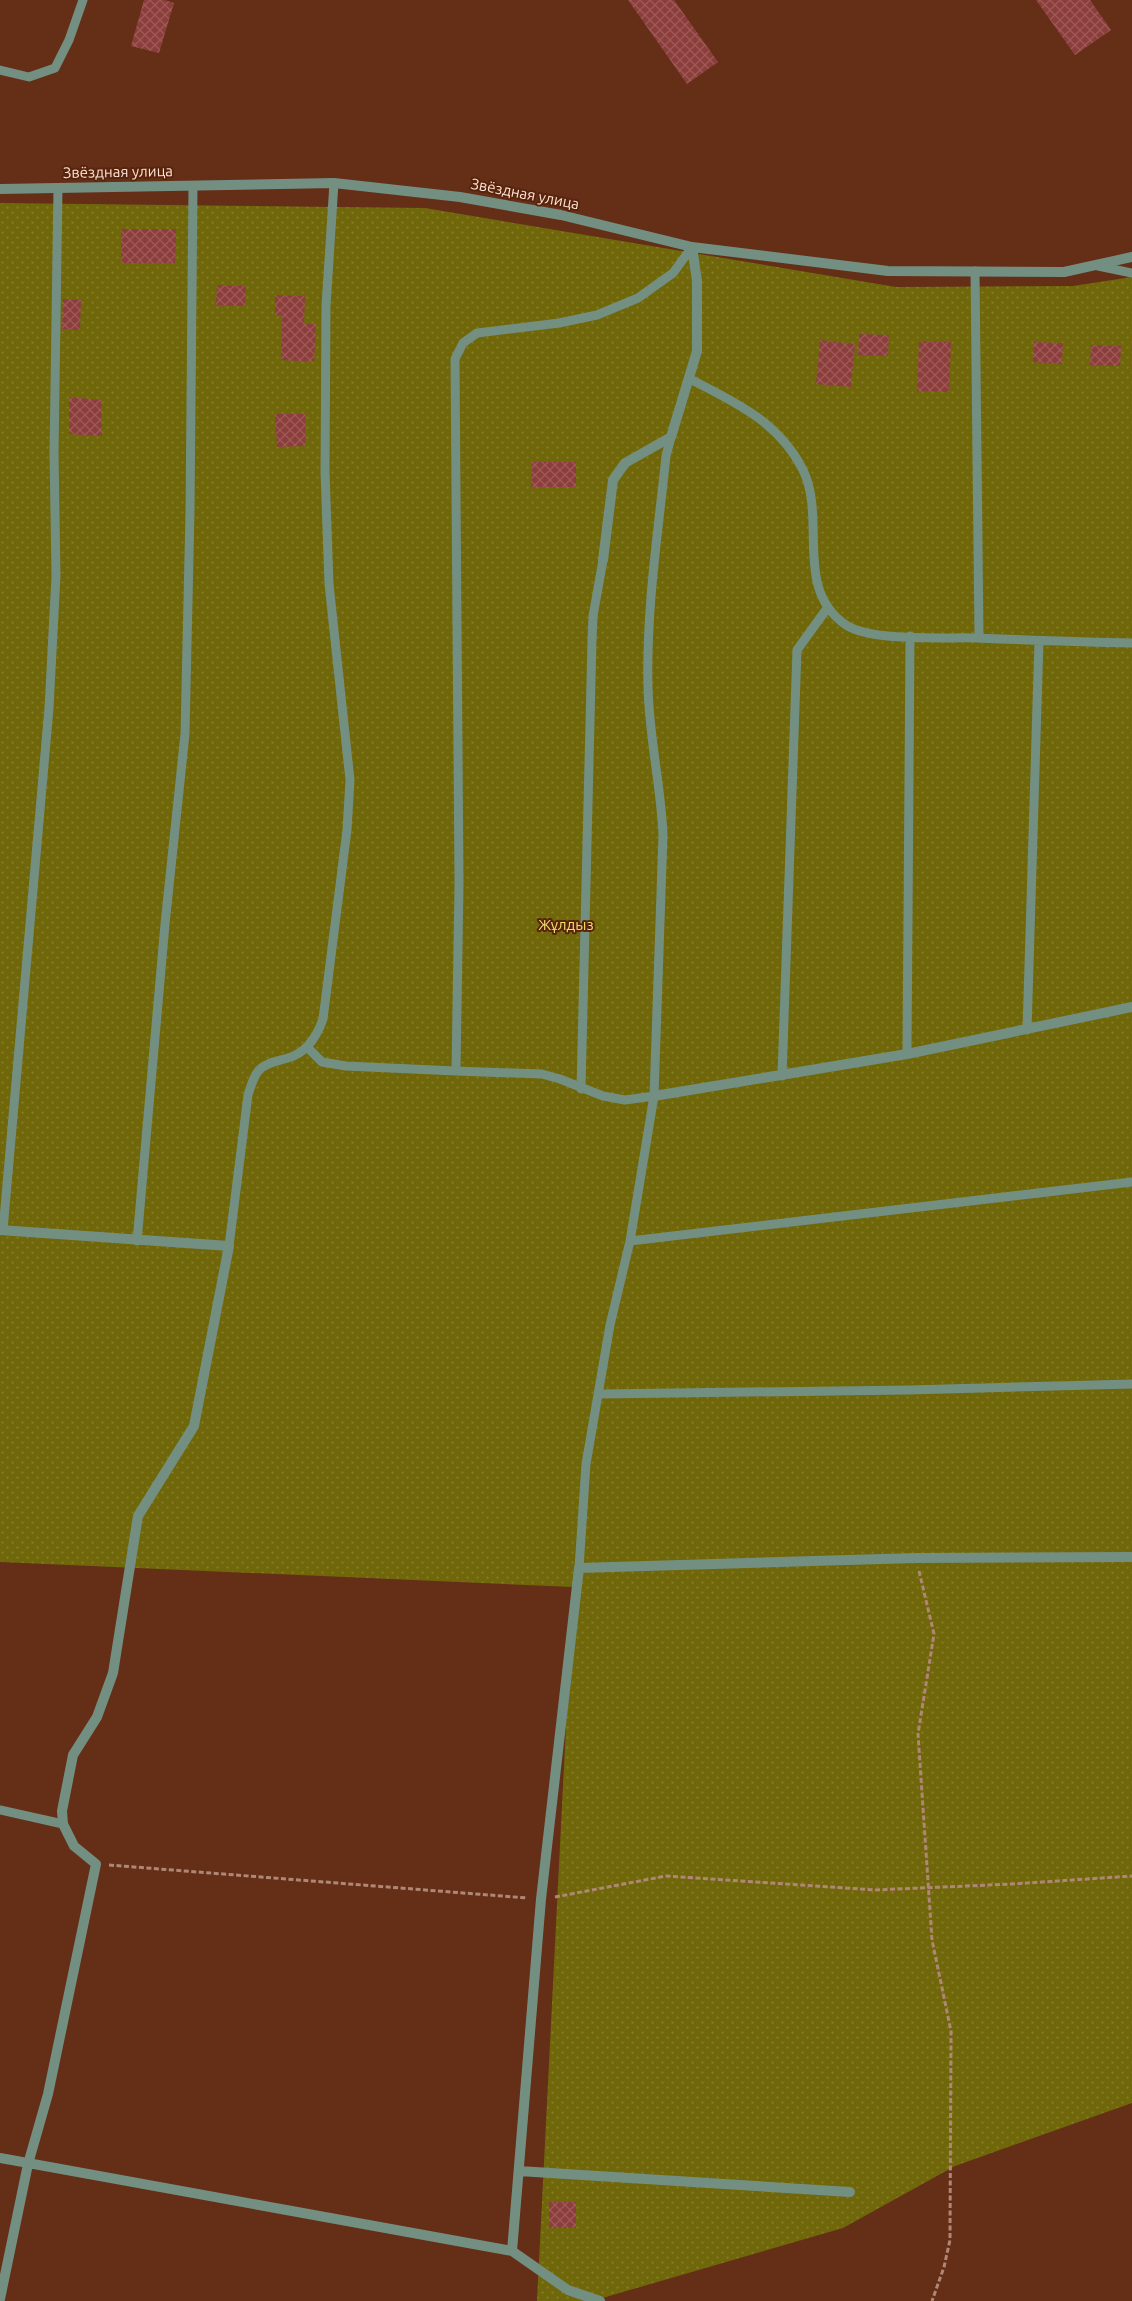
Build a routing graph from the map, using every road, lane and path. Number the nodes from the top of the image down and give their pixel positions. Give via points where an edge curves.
1 (83, 0) edge
2 (0, 70) edge
3 (334, 183) junction
4 (193, 186) junction
5 (58, 188) junction
6 (0, 190) edge
7 (692, 247) junction
8 (1132, 257) edge
9 (1098, 266) junction
10 (975, 271) junction
11 (1132, 273) edge
12 (690, 379) junction
13 (671, 437) junction
14 (602, 560) joint
15 (828, 608) junction
16 (910, 636) junction
17 (979, 638) junction
18 (1039, 641) junction
19 (1132, 643) edge
20 (1132, 1007) edge
21 (1027, 1030) junction
22 (307, 1047) junction
23 (908, 1054) junction
24 (456, 1071) junction
25 (782, 1076) junction
26 (581, 1089) junction
27 (654, 1096) junction
28 (1132, 1182) edge
29 (1, 1230) edge
30 (137, 1241) junction
31 (630, 1241) junction
32 (229, 1246) junction
33 (1132, 1384) edge
34 (599, 1394) junction
35 (1132, 1557) edge
36 (916, 1558) junction
37 (579, 1568) junction
38 (0, 1810) edge
39 (62, 1824) junction
40 (96, 1864) junction
41 (1132, 1876) edge
42 (928, 1888) junction
43 (541, 1899) junction
44 (0, 2158) edge
45 (28, 2164) junction
46 (519, 2171) junction
47 (850, 2192) dead end
48 (512, 2251) junction
49 (0, 2299) edge
50 (600, 2301) edge
51 (932, 2301) edge

1 - 2 lane via 55,68 28,77
3 - 4 street, Звёздная улица
3 - 7 street, Звёздная улица via 469,198 561,215
3 - 22 lane via 326,306 326,491 329,584 350,780 347,830 323,1019 318,1035
4 - 5 street, Звёздная улица
4 - 30 lane via 185,734
5 - 6 street, Звёздная улица
5 - 29 lane via 54,453 56,576 49,708
7 - 10 street, Звёздная улица via 888,271
7 - 12 street via 696,266 697,351
7 - 24 lane via 673,273 638,298 597,315 477,333 463,343 455,359 459,884
8 - 9 street, Звёздная улица
9 - 10 street, Звёздная улица via 1064,272
9 - 11 lane
10 - 17 lane
12 - 13 street
12 - 15 lane via 754,414 786,444 803,471 810,495 814,575
13 - 14 street via 625,463 612,480
13 - 27 lane via 666,456 648,644 648,689 662,799 663,835
14 - 26 lane via 592,640
15 - 16 lane via 846,625 869,633
15 - 25 lane via 797,650
16 - 17 lane
16 - 23 lane
17 - 18 lane
18 - 19 lane
18 - 21 lane
20 - 21 street
21 - 23 street
22 - 24 lane via 322,1062 346,1066
22 - 32 lane via 290,1058 266,1065 252,1082
23 - 25 street
24 - 26 lane via 542,1074
25 - 27 street
26 - 27 lane via 625,1100
27 - 31 lane
28 - 31 lane
29 - 30 street
30 - 32 street
31 - 34 lane via 610,1325
32 - 39 street via 194,1426 138,1516 113,1673 97,1717 73,1755
33 - 34 lane
34 - 37 lane via 586,1464
35 - 36 street
36 - 37 street
36 - 42 path via 934,1634 918,1734
37 - 43 street
38 - 39 lane
39 - 40 street via 74,1846
40 - 43 path
40 - 45 street via 48,2094
41 - 42 path
42 - 43 path via 875,1890 666,1876
42 - 51 path via 932,1940 951,2031 950,2240
43 - 46 street
44 - 45 street
45 - 48 street
45 - 49 street
46 - 47 street
46 - 48 street
48 - 50 street via 568,2290

